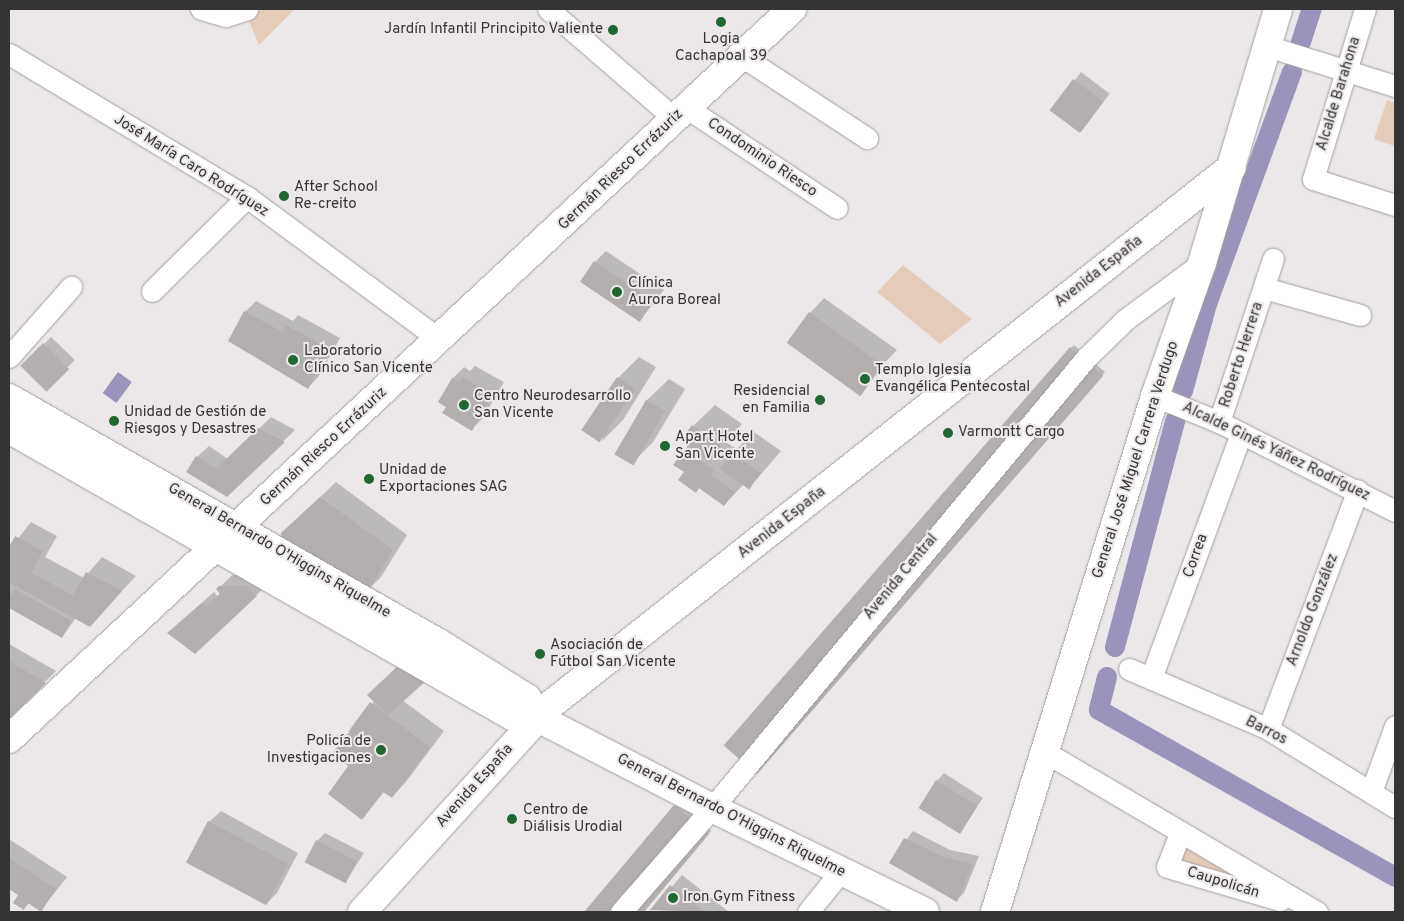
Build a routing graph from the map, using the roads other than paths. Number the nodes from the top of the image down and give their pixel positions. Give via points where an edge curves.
1 (201, 9) edge
2 (548, 9) edge
3 (792, 9) edge
4 (1278, 9) edge
5 (1365, 9) edge
6 (244, 11) edge
7 (1267, 46) junction
8 (9, 54) edge
9 (740, 55) junction
10 (1345, 70) junction
11 (1395, 86) edge
12 (681, 114) junction
13 (867, 138) dead end
14 (1232, 166) junction
15 (247, 197) junction
16 (1395, 205) edge
17 (837, 208) dead end
18 (1273, 259) dead end
19 (1202, 263) junction
20 (71, 287) dead end
21 (1264, 288) junction
22 (152, 290) dead end
23 (1360, 315) dead end
24 (440, 340) junction
25 (9, 357) edge
26 (1155, 396) junction
27 (9, 398) edge
28 (1220, 422) junction
29 (9, 429) edge
30 (1241, 433) junction
31 (1358, 490) junction
32 (1395, 511) edge
33 (238, 526) junction
34 (216, 547) junction
35 (1129, 670) dead end
36 (1151, 678) junction
37 (538, 718) junction
38 (1395, 726) edge
39 (1268, 729) junction
40 (9, 739) edge
41 (1045, 752) junction
42 (1371, 792) junction
43 (1395, 807) edge
44 (712, 808) junction
45 (1180, 833) junction
46 (841, 871) junction
47 (366, 911) edge
48 (621, 912) edge
49 (808, 912) edge
50 (925, 912) edge
51 (995, 912) edge
52 (1315, 912) edge

1 - 6 street via 226,16
2 - 12 street, Condominio Riesco
3 - 9 street, Germán Riesco Errázuriz
4 - 7 street, General José Miguel Carrera Verdugo
5 - 10 street, Alcalde Barahona
7 - 10 street
7 - 14 street, General José Miguel Carrera Verdugo
8 - 15 street, José María Caro Rodríguez
9 - 12 street, Germán Riesco Errázuriz
9 - 13 street
10 - 11 street
10 - 16 street, Alcalde Barahona via 1313,179
12 - 17 street, Condominio Riesco
12 - 24 street, Germán Riesco Errázuriz
14 - 19 street, General José Miguel Carrera Verdugo
14 - 37 street, Avenida España via 549,706
15 - 22 street
15 - 24 street, José María Caro Rodríguez
18 - 21 street, Roberto Herrera
19 - 26 street, General José Miguel Carrera Verdugo
19 - 44 street, Avenida Central via 1126,319 1086,358
20 - 25 street
21 - 23 street, Roberto Herrera
21 - 28 street, Roberto Herrera
24 - 33 street, Germán Riesco Errázuriz
26 - 28 street, Alcalde Ginés Yáñez Rodríguez
26 - 41 street, General José Miguel Carrera Verdugo
27 - 33 street, General Bernardo O'Higgins Riquelme
28 - 30 street, Alcalde Ginés Yáñez Rodríguez
29 - 34 street, General Bernardo O'Higgins Riquelme
30 - 31 street, Alcalde Ginés Yáñez Rodríguez
30 - 36 street, Correa
31 - 32 street, Alcalde Ginés Yáñez Rodríguez
31 - 39 street, Arnoldo González
33 - 34 street, Germán Riesco Errázuriz
33 - 37 street, General Bernardo O'Higgins Riquelme via 527,698
34 - 37 street, General Bernardo O'Higgins Riquelme via 512,716
34 - 40 street, Germán Riesco Errázuriz
35 - 36 street, Barros
36 - 39 street, Barros
37 - 44 street, General Bernardo O'Higgins Riquelme
37 - 47 street, Avenida España
38 - 42 street
39 - 42 street, Barros
41 - 45 street, Caupolicán
41 - 51 street, General José Miguel Carrera Verdugo
42 - 43 street, Barros
44 - 46 street, General Bernardo O'Higgins Riquelme
44 - 48 street, Avenida Central
45 - 52 street, Caupolicán
45 - 52 street, Caupolicán via 1167,866
46 - 49 street
46 - 50 street, General Bernardo O'Higgins Riquelme

